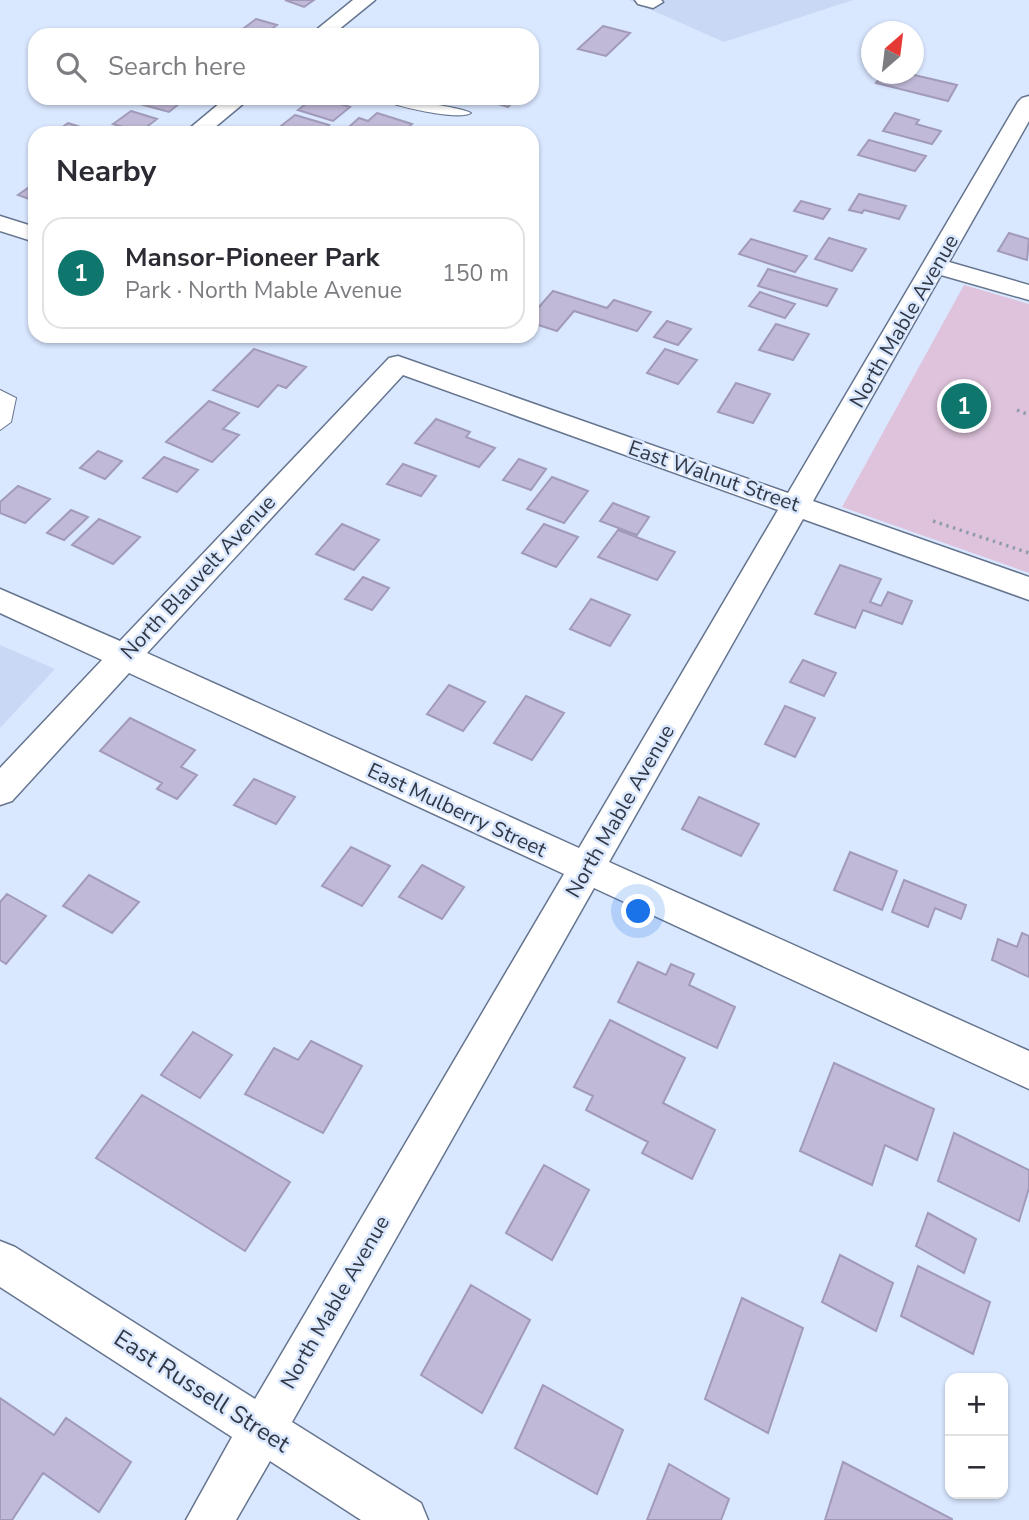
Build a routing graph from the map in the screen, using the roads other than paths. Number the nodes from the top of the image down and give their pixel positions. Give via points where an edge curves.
1 (365, 0) edge
2 (329, 28) edge
3 (1029, 103) edge
4 (230, 105) edge
5 (414, 105) edge
6 (465, 113) dead end
7 (204, 126) edge
8 (0, 223) edge
9 (28, 233) edge
10 (935, 266) junction
11 (1029, 293) edge
12 (398, 365) joint
13 (0, 395) edge
14 (0, 425) edge
15 (798, 506) junction
16 (1029, 590) edge
17 (0, 600) edge
18 (123, 657) junction
19 (0, 791) edge
20 (586, 869) junction
21 (1029, 1070) edge
22 (0, 1262) edge
23 (261, 1429) junction
24 (210, 1520) edge
25 (404, 1520) edge

1 - 2 street
3 - 10 street, North Mable Avenue
4 - 7 street
5 - 6 lane
8 - 9 street
10 - 11 street
10 - 15 street, North Mable Avenue
12 - 15 street, East Walnut Street
12 - 18 street, North Blauvelt Avenue
13 - 14 lane via 9,398
15 - 16 street, East Walnut Street
15 - 20 street, North Mable Avenue
17 - 18 street, East Mulberry Street
18 - 19 street, North Blauvelt Avenue
18 - 20 street, East Mulberry Street
20 - 21 street, East Mulberry Street
20 - 23 street, North Mable Avenue
22 - 23 street, East Russell Street
23 - 24 street, North Mable Avenue
23 - 25 street, East Russell Street

